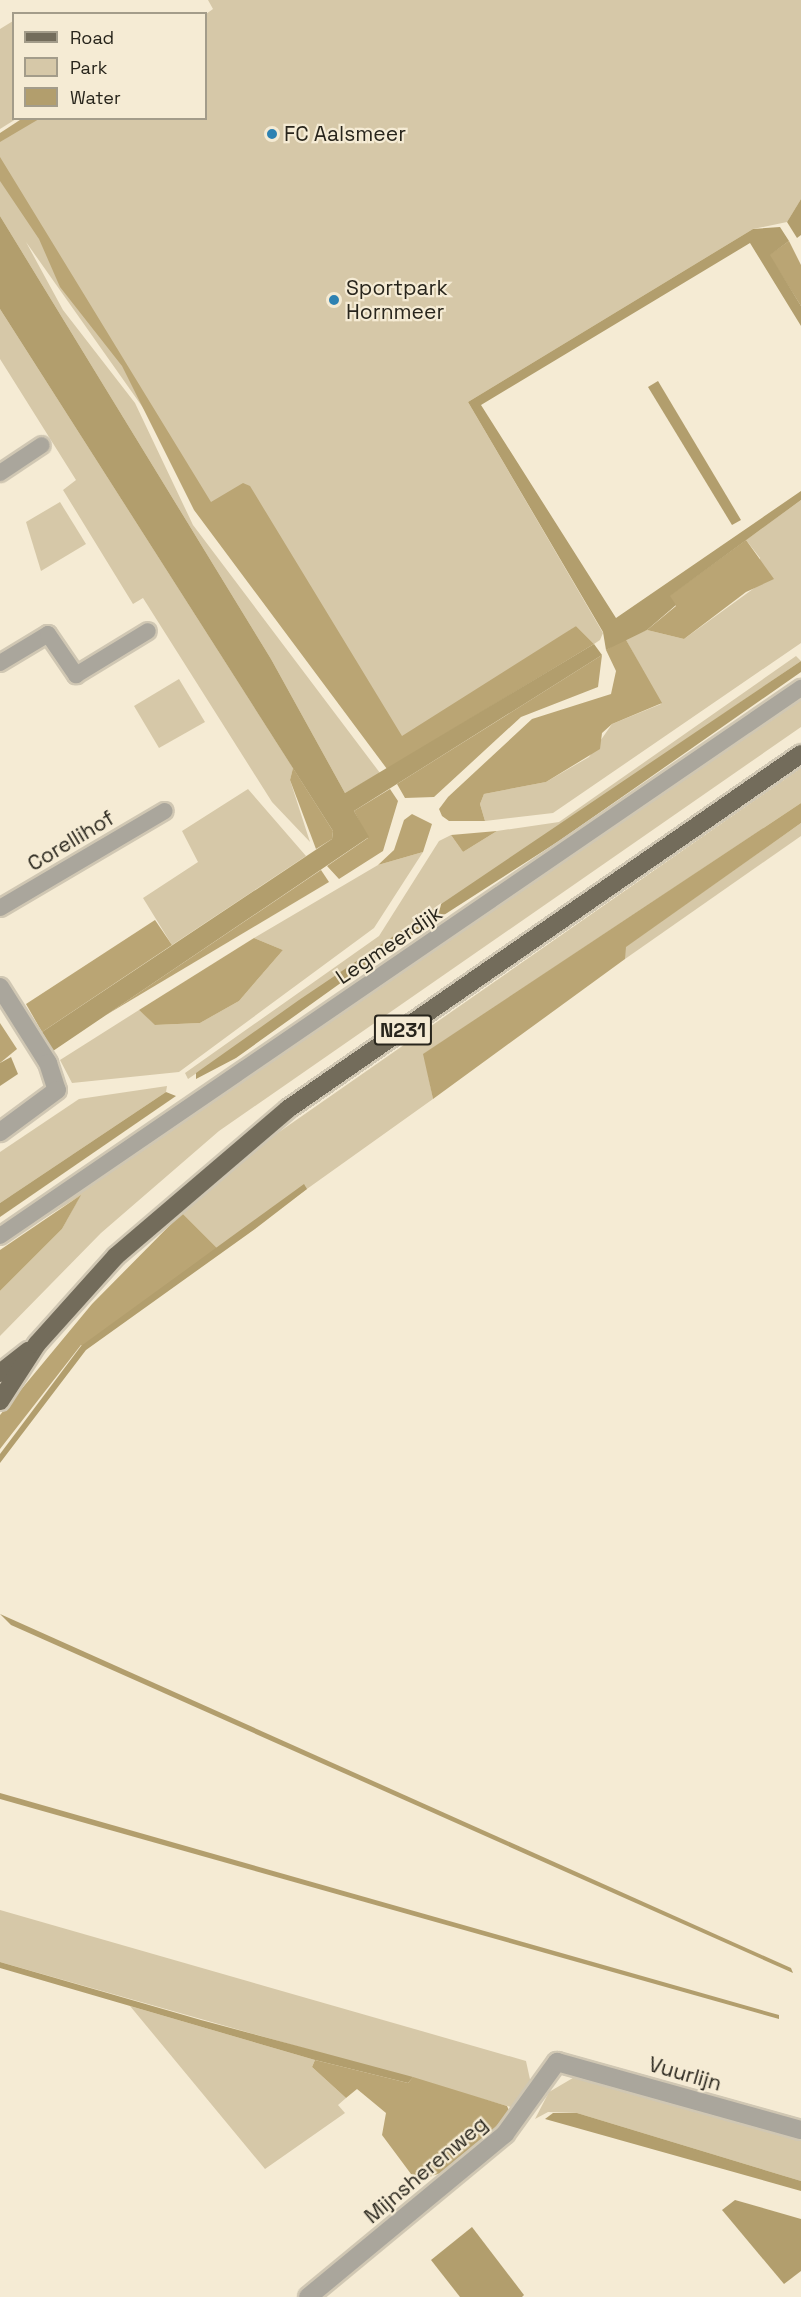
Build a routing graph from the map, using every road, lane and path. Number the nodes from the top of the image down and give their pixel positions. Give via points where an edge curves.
1 (42, 445) dead end
2 (0, 473) edge
3 (148, 631) dead end
4 (0, 663) edge
5 (801, 688) edge
6 (801, 754) edge
7 (165, 811) dead end
8 (0, 908) edge
9 (0, 987) edge
10 (0, 1132) edge
11 (0, 1236) edge
12 (37, 1344) junction
13 (0, 1372) edge
14 (0, 1401) edge
15 (557, 2062) joint
16 (801, 2130) edge
17 (308, 2297) edge

1 - 2 street
3 - 4 street via 76,675 48,634
5 - 11 street, Legmeerdijk
6 - 12 main road, N231 via 288,1109 156,1218
7 - 8 street, Corellihof
9 - 10 street via 48,1063 57,1090
12 - 13 main road, N231
12 - 14 main road, N231
15 - 16 street, Vuurlijn
15 - 17 street, Mijnsherenweg via 506,2134

